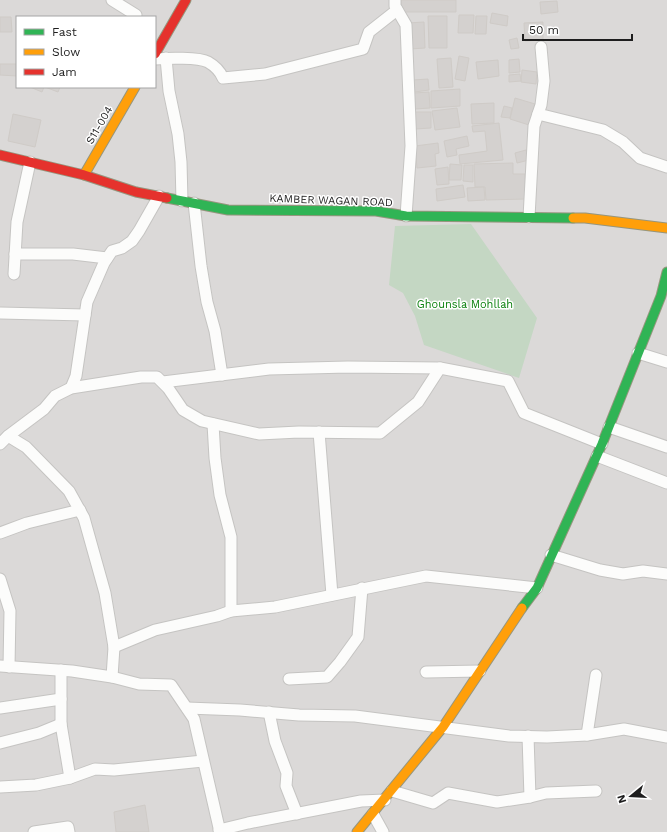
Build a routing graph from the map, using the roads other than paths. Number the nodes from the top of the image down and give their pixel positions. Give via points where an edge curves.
1 (112, 0) edge
2 (186, 0) edge
3 (396, 5) edge
4 (136, 15) dead end
5 (541, 47) dead end
6 (156, 52) edge
7 (161, 59) edge
8 (134, 88) edge
9 (538, 114) junction
10 (0, 155) edge
11 (30, 162) junction
12 (667, 167) edge
13 (84, 175) junction
14 (158, 196) junction
15 (182, 201) junction
16 (194, 203) junction
17 (406, 216) junction
18 (529, 217) junction
19 (666, 225) edge
20 (15, 254) junction
21 (108, 258) junction
22 (667, 272) edge
23 (14, 274) dead end
24 (0, 314) edge
25 (85, 315) junction
26 (638, 353) junction
27 (667, 362) edge
28 (440, 368) junction
29 (222, 375) junction
30 (163, 382) junction
31 (72, 388) junction
32 (212, 424) junction
33 (609, 427) junction
34 (319, 432) junction
35 (4, 440) edge
36 (602, 444) junction
37 (667, 447) edge
38 (597, 456) junction
39 (667, 483) edge
40 (80, 510) junction
41 (0, 533) edge
42 (551, 555) junction
43 (667, 574) edge
44 (0, 579) edge
45 (362, 588) junction
46 (537, 588) junction
47 (332, 595) junction
48 (231, 611) junction
49 (114, 647) junction
50 (5, 666) edge
51 (61, 670) junction
52 (480, 671) junction
53 (426, 672) dead end
54 (596, 675) dead end
55 (112, 677) junction
56 (289, 679) dead end
57 (61, 699) junction
58 (0, 708) edge
59 (187, 708) junction
60 (269, 712) junction
61 (61, 724) junction
62 (443, 727) junction
63 (587, 735) junction
64 (528, 736) junction
65 (667, 737) edge
66 (0, 743) edge
67 (203, 761) junction
68 (70, 778) junction
69 (0, 787) edge
70 (596, 791) dead end
71 (388, 795) junction
72 (530, 797) junction
73 (297, 814) junction
74 (373, 814) junction
75 (219, 831) edge
76 (34, 832) edge
77 (69, 832) edge
78 (357, 832) edge
79 (383, 832) edge

1 - 4 street
2 - 6 main road
3 - 7 street via 369,32 363,49 265,74 223,78 219,70 208,61
3 - 17 street via 406,25 411,146
5 - 9 street via 544,81
7 - 15 street via 178,134
8 - 13 main road, S11-004
9 - 12 street via 603,130 640,158
9 - 18 street via 534,126
10 - 11 main road, KAMBER WAGAN ROAD
11 - 13 main road, KAMBER WAGAN ROAD
11 - 20 street via 17,222
13 - 14 main road, KAMBER WAGAN ROAD via 136,192
14 - 15 main road, KAMBER WAGAN ROAD
14 - 21 street via 132,241 112,251
15 - 16 main road, KAMBER WAGAN ROAD
16 - 17 main road, KAMBER WAGAN ROAD via 228,210 376,211
16 - 29 street via 201,266
17 - 18 main road, KAMBER WAGAN ROAD
18 - 19 main road, KAMBER WAGAN ROAD via 585,218
20 - 21 street via 73,254
20 - 23 street
21 - 25 street via 87,302
22 - 26 main road via 661,296
24 - 25 street
25 - 31 street
26 - 27 street
26 - 33 main road
28 - 29 street via 332,367
28 - 34 street via 418,402 380,432
28 - 36 street via 508,381 524,413
29 - 30 street
30 - 31 street via 157,377 141,377
30 - 32 street via 183,410
31 - 35 street via 54,396 44,409
32 - 34 street via 259,434
32 - 48 street via 220,495 231,537
33 - 36 main road
33 - 37 street
34 - 47 street
35 - 40 street via 26,447 69,491
36 - 38 main road
38 - 39 street
38 - 42 main road
40 - 41 street via 27,523
40 - 49 street via 105,593
42 - 43 street via 600,570 623,574 643,571
42 - 46 main road
44 - 50 street via 10,611
45 - 46 street via 426,576
45 - 47 street
45 - 56 street via 358,637 340,662 327,677
46 - 52 main road
47 - 48 street via 275,607
48 - 49 street via 155,630
49 - 55 street
50 - 51 street
51 - 55 street
51 - 57 street
52 - 53 street
52 - 62 main road
54 - 63 street
55 - 59 street via 139,684 172,685
57 - 58 street
57 - 61 street
59 - 60 street
59 - 67 street via 194,719
60 - 62 street via 355,716
60 - 73 street via 275,741 287,773 286,786
61 - 66 street via 39,733
61 - 68 street
62 - 64 street via 509,736
62 - 71 main road
63 - 64 street
63 - 65 street via 624,729
64 - 72 street
67 - 68 street via 114,770 95,769
67 - 75 street
68 - 69 street via 36,785
70 - 72 street via 546,793
71 - 72 street via 433,802 448,794 497,802
71 - 73 street
71 - 74 main road
73 - 75 street
74 - 78 main road
74 - 79 street
76 - 77 street via 68,827

